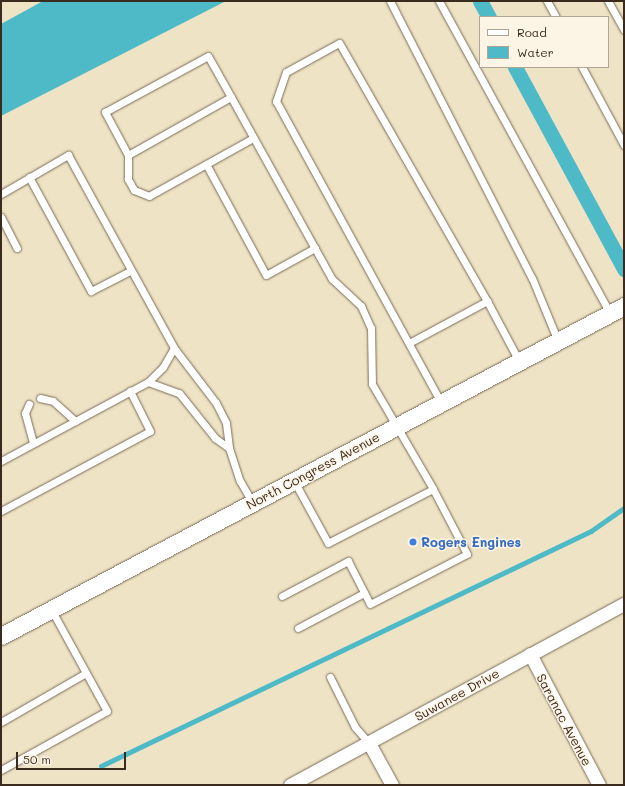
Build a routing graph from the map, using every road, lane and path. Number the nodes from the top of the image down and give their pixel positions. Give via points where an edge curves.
1 (390, 1) edge
2 (439, 1) edge
3 (547, 1) edge
4 (608, 1) edge
5 (555, 16) edge
6 (624, 30) edge
7 (583, 68) edge
8 (231, 97) junction
9 (253, 138) junction
10 (624, 145) edge
11 (128, 155) junction
12 (206, 164) junction
13 (29, 178) junction
14 (1, 194) edge
15 (1, 217) edge
16 (17, 248) dead end
17 (315, 248) junction
18 (130, 271) junction
19 (487, 301) junction
20 (615, 310) edge
21 (558, 341) junction
22 (409, 344) junction
23 (174, 348) junction
24 (519, 361) junction
25 (148, 382) junction
26 (130, 391) junction
27 (40, 398) dead end
28 (442, 402) junction
29 (29, 404) dead end
30 (76, 421) junction
31 (396, 427) junction
32 (34, 443) junction
33 (228, 448) junction
34 (1, 461) edge
35 (294, 481) junction
36 (433, 489) junction
37 (252, 503) junction
38 (1, 511) edge
39 (364, 593) junction
40 (282, 596) dead end
41 (624, 604) edge
42 (51, 609) junction
43 (298, 628) dead end
44 (1, 636) edge
45 (530, 654) junction
46 (86, 673) junction
47 (330, 677) dead end
48 (1, 722) edge
49 (369, 743) junction
50 (1, 770) edge
51 (290, 785) edge
52 (392, 785) edge
53 (599, 785) edge

1 - 21 lane via 532,278
2 - 20 lane
3 - 5 lane
4 - 6 lane
7 - 10 lane
8 - 9 lane
8 - 11 lane
8 - 11 lane via 208,56 105,112
9 - 12 lane
9 - 17 lane
11 - 12 lane via 128,179 134,190 149,196
12 - 17 lane via 266,275
13 - 14 lane
13 - 18 lane via 91,291
13 - 18 lane via 68,155
15 - 16 lane
17 - 31 lane via 332,279 361,306 371,328 372,384
18 - 23 lane
19 - 22 lane
19 - 22 lane via 339,43 286,72 276,101
19 - 24 lane
20 - 21 street, North Congress Avenue
21 - 24 street, North Congress Avenue
22 - 28 lane
23 - 25 lane via 163,367
23 - 33 lane via 216,403 226,423
24 - 28 street, North Congress Avenue
25 - 26 lane
25 - 33 lane via 179,393 215,438
26 - 30 lane
26 - 38 lane via 150,431
27 - 30 lane via 53,401
28 - 31 street, North Congress Avenue
29 - 32 lane via 25,413
30 - 32 lane
31 - 35 street, North Congress Avenue
31 - 36 lane
32 - 34 lane
33 - 37 lane via 240,481
35 - 36 lane via 328,543
35 - 37 street, North Congress Avenue
36 - 39 lane via 467,554 370,604
37 - 42 street, North Congress Avenue
39 - 40 lane via 348,561
39 - 43 lane
41 - 45 street, Suwanee Drive
42 - 44 street, North Congress Avenue
42 - 46 lane
45 - 49 street, Suwanee Drive
45 - 53 street, Saranac Avenue
46 - 48 lane
46 - 50 lane via 107,711
47 - 49 lane via 355,726
49 - 51 street, Suwanee Drive
49 - 52 street

